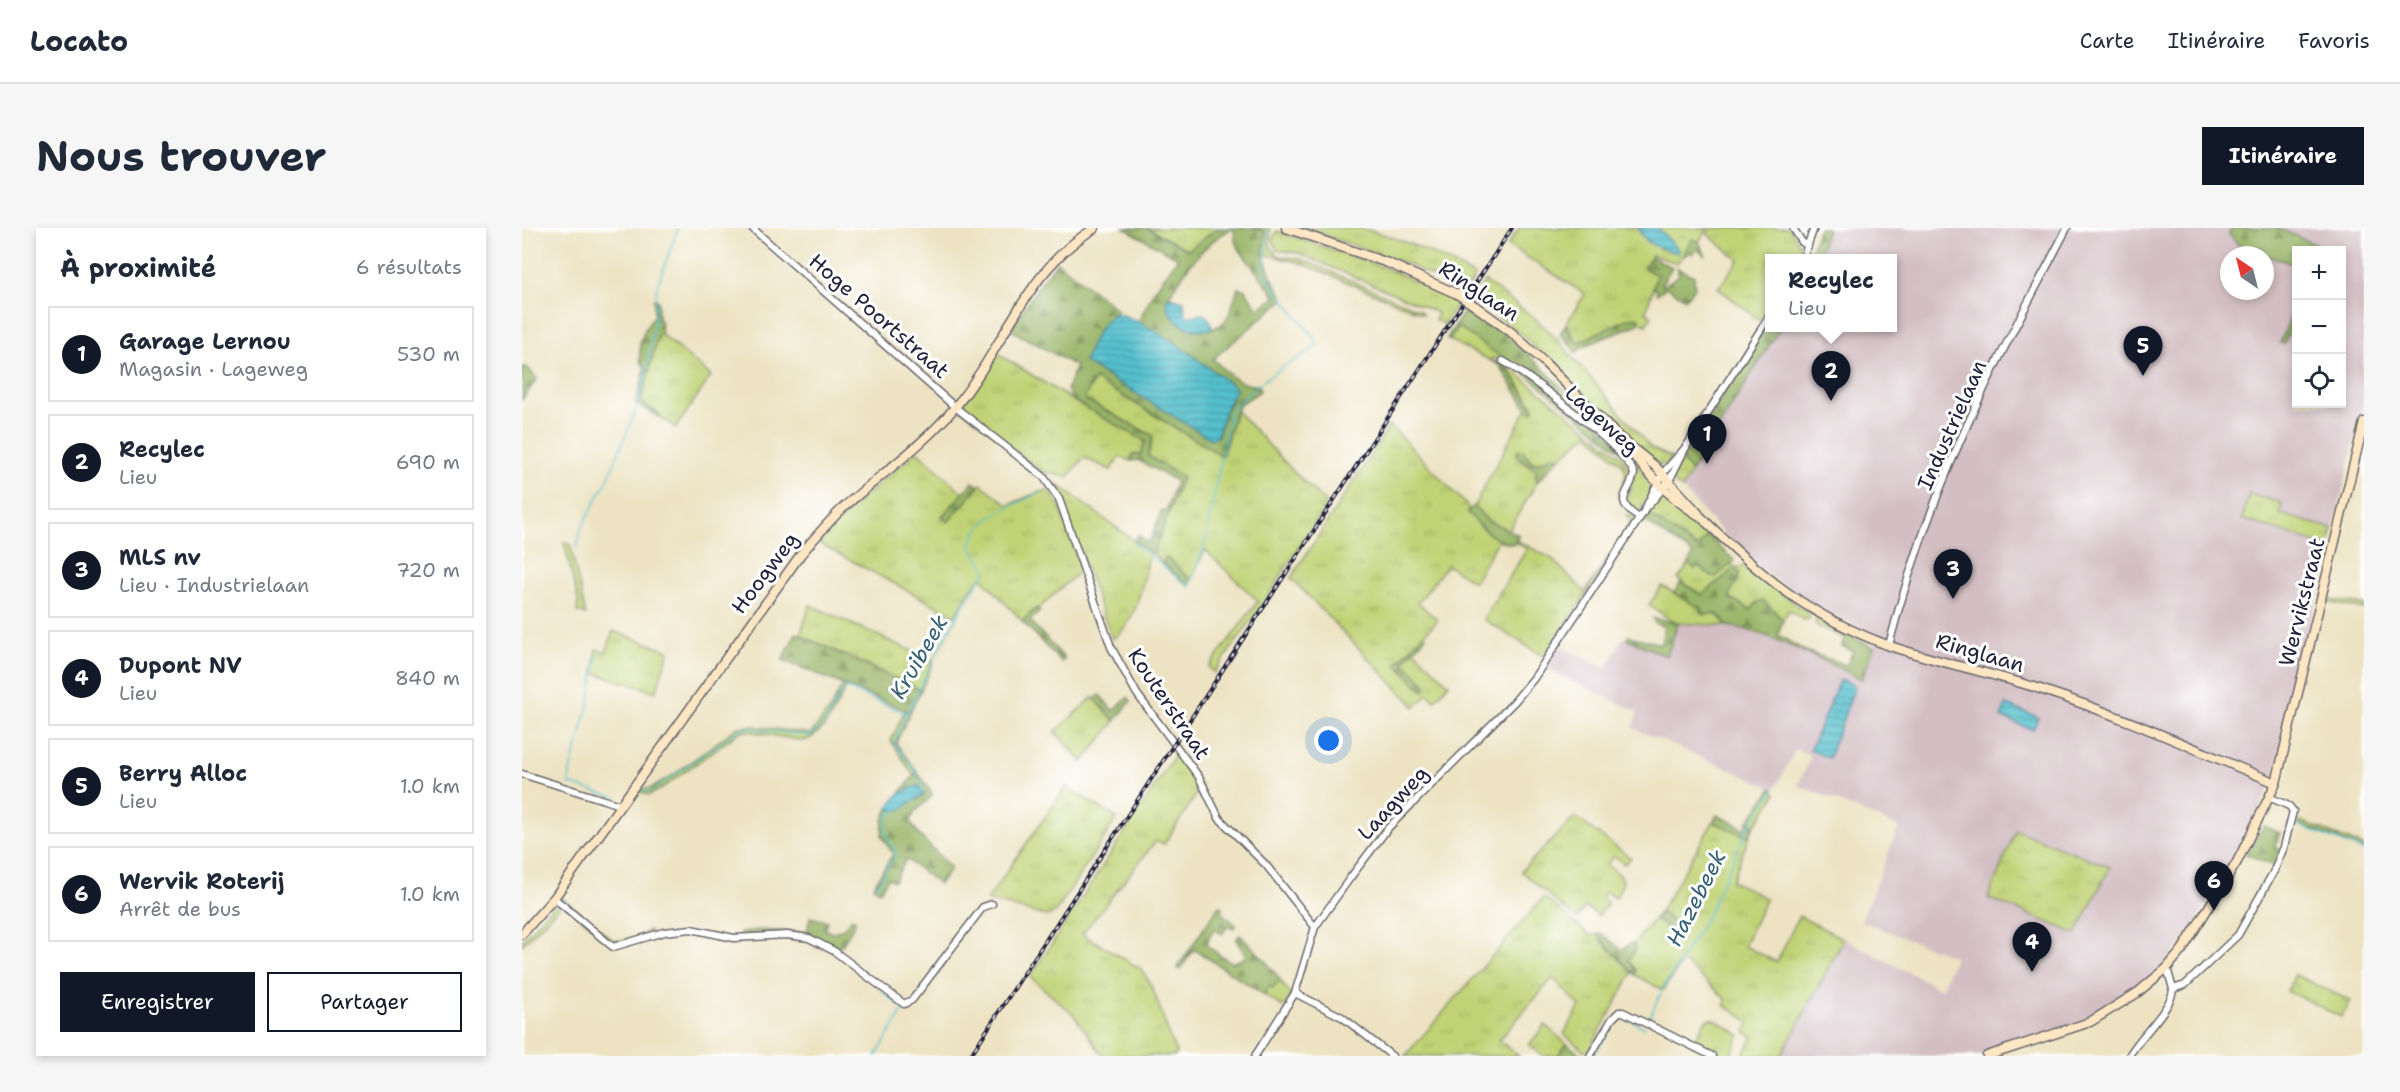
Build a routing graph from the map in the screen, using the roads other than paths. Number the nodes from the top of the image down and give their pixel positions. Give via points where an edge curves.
1 (753, 228) edge
2 (1095, 228) edge
3 (1286, 228) edge
4 (1793, 228) edge
5 (1814, 228) edge
6 (2067, 228) edge
7 (1808, 246) junction
8 (1805, 254) edge
9 (1765, 323) edge
10 (1503, 361) dead end
11 (955, 407) junction
12 (2364, 422) edge
13 (1664, 481) junction
14 (1641, 515) junction
15 (1888, 645) junction
16 (522, 774) edge
17 (2272, 790) junction
18 (620, 805) junction
19 (554, 898) junction
20 (992, 904) dead end
21 (1315, 927) junction
22 (522, 934) edge
23 (2166, 968) junction
24 (2173, 989) junction
25 (1295, 993) junction
26 (1255, 1056) edge
27 (1392, 1056) edge
28 (1590, 1056) edge
29 (1712, 1056) edge
30 (1987, 1056) edge
31 (2129, 1056) edge

1 - 11 street, Hoge Poortstraat
2 - 11 street, Hoogweg via 1058,254 1035,282
3 - 13 street, Ringlaan, bridge via 1388,263 1458,294 1511,332
4 - 7 street
5 - 7 street
6 - 15 street, Industrielaan via 1951,461
7 - 8 street
9 - 13 street
10 - 14 street, Lageweg via 1566,407 1628,462 1634,474 1623,497 1624,504
11 - 18 street, Hoogweg via 839,512 801,554
11 - 21 street, Kouterstraat via 1050,485 1059,499 1111,646 1137,694 1199,777 1219,818 1266,865
12 - 17 street, Wervikstraat
13 - 14 street
13 - 15 street, Ringlaan via 1689,510 1786,593 1832,621
14 - 21 street, Laagweg via 1523,691 1389,828
15 - 17 street, Ringlaan via 2085,704
16 - 18 street
17 - 23 street, Wervikstraat via 2237,862 2194,933
17 - 24 street via 2293,812 2274,871 2233,940 2185,985
18 - 19 street, Hoogweg
19 - 20 street via 613,946 691,929 734,938 809,938 834,951 904,1004 912,1000 983,907
19 - 22 street, Hoogweg
21 - 25 street, Laagweg
23 - 24 street
23 - 30 street, Wervikstraat via 2137,993 2090,1022
24 - 31 street via 2161,1013
25 - 26 street, Laagweg
25 - 27 street via 1342,1017
28 - 29 street via 1619,1012

